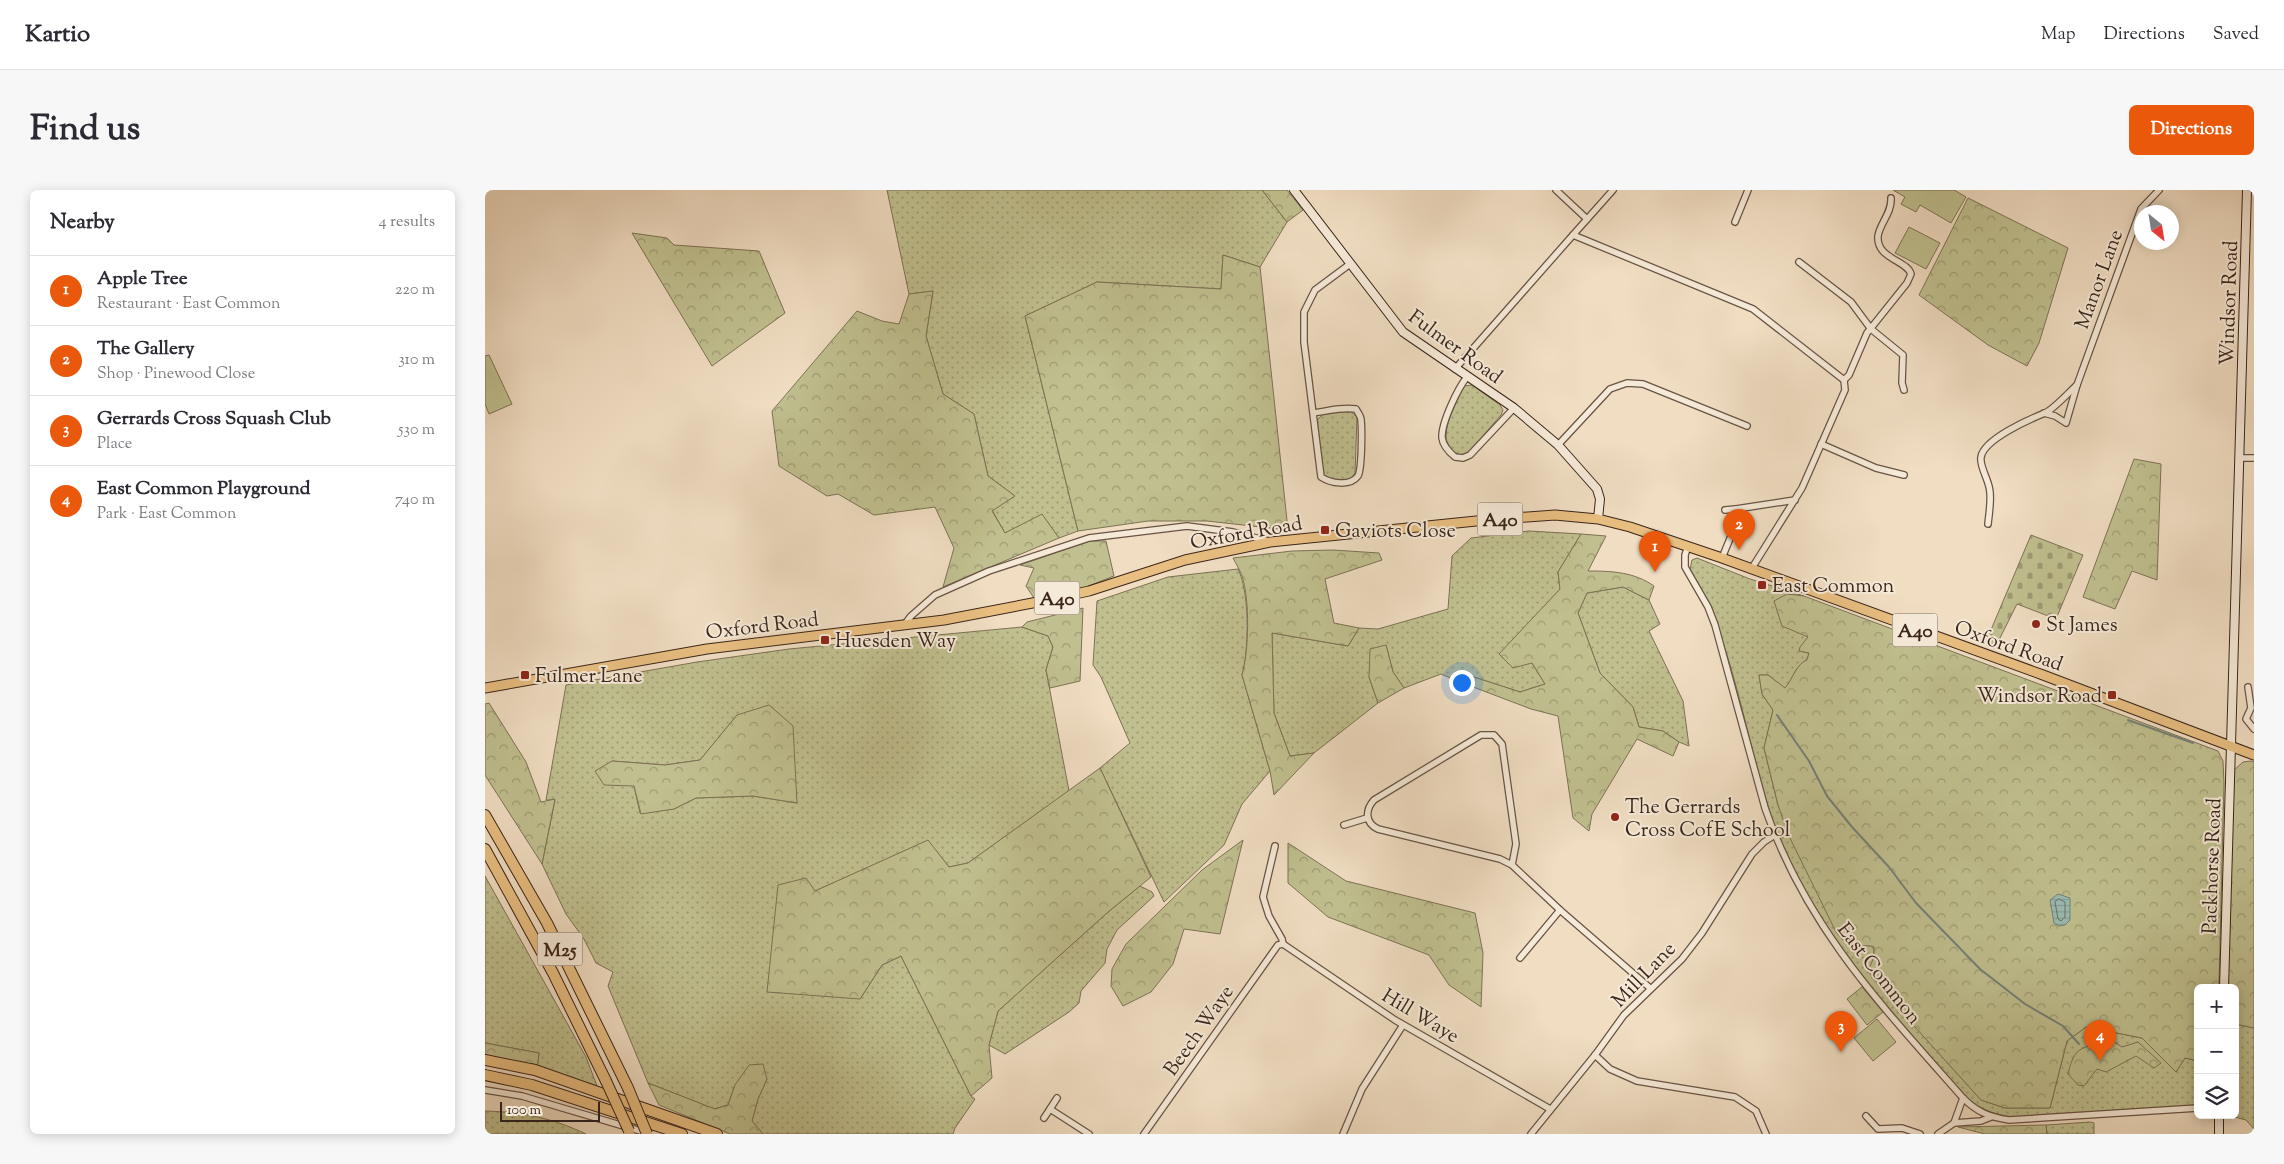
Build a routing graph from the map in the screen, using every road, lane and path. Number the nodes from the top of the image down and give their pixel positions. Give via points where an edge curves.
1 (1294, 190) edge
2 (1556, 190) edge
3 (1613, 190) edge
4 (1748, 190) edge
5 (2159, 190) edge
6 (2247, 190) edge
7 (1891, 198) dead end
8 (1587, 219) junction
9 (1735, 222) dead end
10 (1573, 235) junction
11 (1799, 262) dead end
12 (1350, 264) junction
13 (1871, 329) junction
14 (1455, 369) junction
15 (1467, 377) junction
16 (1844, 380) junction
17 (2077, 385) junction
18 (1905, 390) dead end
19 (1514, 408) junction
20 (1313, 413) junction
21 (2044, 413) junction
22 (1747, 426) dead end
23 (1821, 444) junction
24 (1558, 445) junction
25 (2240, 458) junction
26 (2254, 458) edge
27 (1903, 475) dead end
28 (1795, 500) junction
29 (1736, 509) junction
30 (1725, 510) dead end
31 (1598, 519) junction
32 (1988, 524) dead end
33 (1270, 542) junction
34 (1688, 546) junction
35 (1722, 558) junction
36 (1752, 568) junction
37 (905, 624) junction
38 (2248, 687) dead end
39 (485, 688) edge
40 (2254, 729) edge
41 (2230, 746) junction
42 (2254, 755) edge
43 (485, 814) edge
44 (1367, 818) junction
45 (1344, 825) dead end
46 (1775, 835) junction
47 (1275, 846) dead end
48 (485, 849) edge
49 (1512, 865) junction
50 (1560, 910) junction
51 (1281, 944) junction
52 (1520, 958) dead end
53 (2224, 984) edge
54 (1650, 988) junction
55 (1403, 1025) junction
56 (1595, 1055) junction
57 (485, 1060) edge
58 (485, 1075) edge
59 (485, 1090) edge
60 (1057, 1098) dead end
61 (1963, 1098) junction
62 (1550, 1108) junction
63 (2194, 1108) edge
64 (1050, 1109) junction
65 (1867, 1116) dead end
66 (1991, 1117) junction
67 (1043, 1118) dead end
68 (2219, 1119) edge
69 (1954, 1123) junction
70 (1886, 1132) edge
71 (629, 1133) edge
72 (647, 1134) edge
73 (651, 1134) edge
74 (682, 1134) edge
75 (717, 1134) edge
76 (1089, 1134) edge
77 (1145, 1134) edge
78 (1343, 1134) edge
79 (1531, 1134) edge
80 (1766, 1134) edge
81 (1920, 1134) edge
82 (1938, 1134) edge
83 (2219, 1134) edge

1 - 12 main road, Fulmer Road
2 - 8 street
3 - 8 street
4 - 9 street
5 - 17 street, Manor Lane via 2141,209
6 - 25 main road, Windsor Road
7 - 13 street via 1878,236 1879,242 1887,256 1908,268 1911,274
8 - 10 street
10 - 14 street
10 - 16 street via 1753,309
11 - 13 street via 1851,302
12 - 14 main road, Fulmer Road via 1403,332
12 - 20 street via 1315,290 1304,312 1304,342
13 - 16 street
13 - 18 street via 1903,355 1902,383
14 - 15 main road, Fulmer Road
15 - 19 main road, Fulmer Road
15 - 19 street via 1459,387 1442,434 1444,443 1455,457 1470,455
16 - 23 street via 1845,390
17 - 21 street, Manor Lane
17 - 21 street, Manor Lane via 2066,423
19 - 24 main road, Fulmer Road
20 - 20 street via 1321,477 1329,482 1351,481 1358,476 1360,466 1361,418 1356,410 1347,408
21 - 32 street, Manor Lane via 1993,441 1983,451 1980,459 1988,477 1990,493
22 - 24 street via 1643,384 1627,383 1611,389
23 - 27 street via 1876,468
23 - 28 street
24 - 31 main road, Fulmer Road via 1597,489 1600,499
25 - 26 street
25 - 41 main road, Windsor Road
28 - 29 street
28 - 36 street
29 - 30 street
29 - 35 street via 1731,536
31 - 33 main road, Oxford Road / A40 via 1555,515
31 - 34 main road, Oxford Road / A40
33 - 37 main road, Oxford Road / A40 via 1185,560 1043,601
33 - 37 street via 1233,532 1187,526 1089,538 989,571 935,595
34 - 35 main road, Oxford Road / A40
34 - 46 street, East Common via 1685,567 1715,625
35 - 36 main road, Oxford Road / A40
36 - 41 main road, Oxford Road / A40
37 - 39 main road, Oxford Road / A40 via 707,649
38 - 40 street via 2251,708 2246,719
41 - 42 main road, Oxford Road / A40
41 - 53 main road, Packhorse Road
43 - 72 highway, M25, bridge via 547,923 628,1088
44 - 45 street
44 - 49 street via 1371,826
44 - 49 street via 1374,800 1481,735 1493,735 1501,744 1515,844
46 - 54 street, Mill Lane via 1752,854 1682,959
46 - 61 street, East Common via 1801,890 1829,937 1889,1014
47 - 51 street via 1263,897 1282,939
48 - 71 highway, M25, bridge via 549,964
49 - 50 street
50 - 52 street
50 - 54 street
51 - 55 street, Hill Waye
51 - 77 street, Beech Waye
54 - 56 street, Mill Lane via 1624,1015
55 - 62 street, Hill Waye
55 - 78 street via 1362,1089
56 - 62 street, Mill Lane
56 - 80 street via 1610,1069 1637,1081 1735,1097 1756,1111
57 - 75 highway via 535,1070
58 - 74 highway via 532,1085
59 - 73 street via 522,1096
60 - 64 street
61 - 66 street, East Common via 1977,1111
61 - 69 street
62 - 79 street, Mill Lane
63 - 66 street, East Common via 2009,1120
64 - 67 street
64 - 76 street
65 - 70 street via 1878,1129
66 - 69 street
68 - 83 main road
69 - 82 street
70 - 81 street via 1902,1128

